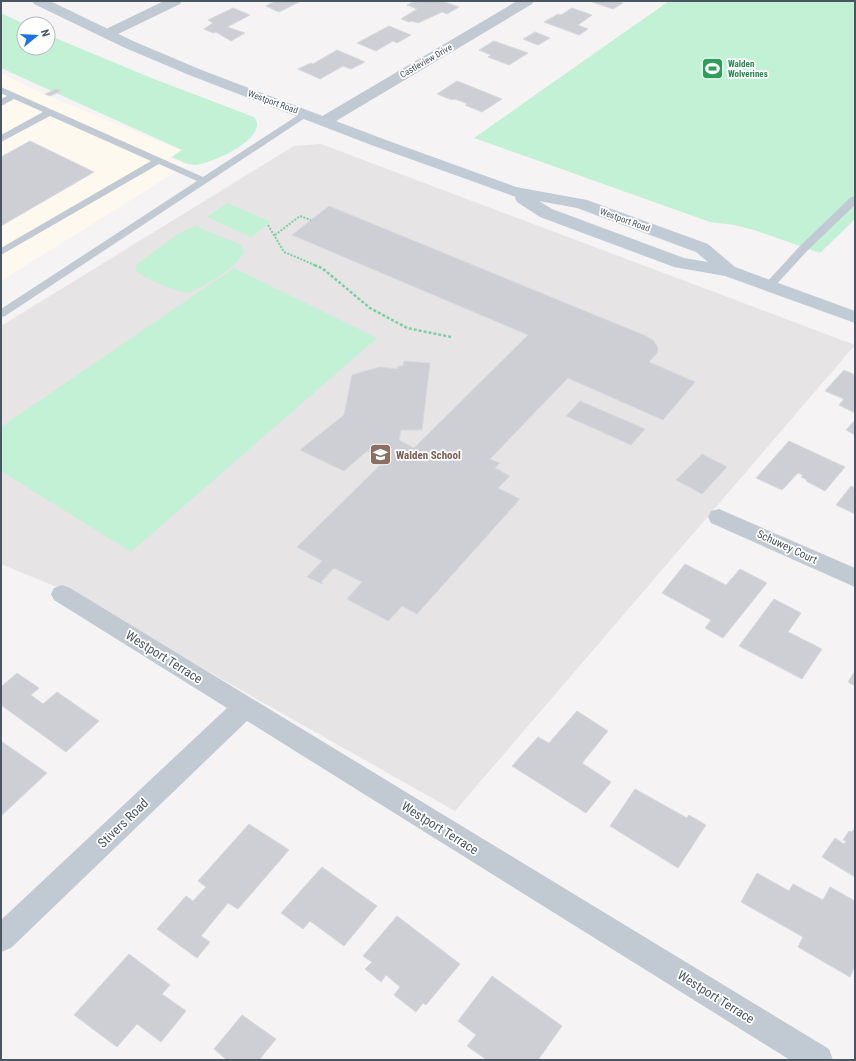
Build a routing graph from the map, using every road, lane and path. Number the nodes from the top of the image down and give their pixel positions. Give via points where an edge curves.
1 (39, 1) edge
2 (176, 1) edge
3 (527, 1) edge
4 (109, 34) junction
5 (1, 90) edge
6 (14, 96) junction
7 (1, 103) edge
8 (50, 112) junction
9 (306, 114) junction
10 (325, 121) junction
11 (1, 139) edge
12 (158, 160) junction
13 (204, 181) junction
14 (855, 199) edge
15 (311, 220) dead end
16 (268, 224) dead end
17 (275, 235) junction
18 (1, 252) edge
19 (769, 286) junction
20 (1, 314) edge
21 (855, 318) edge
22 (451, 337) dead end
23 (718, 517) dead end
24 (855, 578) edge
25 (62, 594) dead end
26 (245, 707) junction
27 (1, 939) edge
28 (818, 1060) edge

1 - 4 main road, Westport Road
2 - 4 street
3 - 10 street, Castleview Drive
4 - 9 main road, Westport Road via 194,72
5 - 6 lane
6 - 7 lane
6 - 8 lane
8 - 11 lane
8 - 12 lane
9 - 10 main road, Westport Road
9 - 13 lane
10 - 19 main road, Westport Road via 512,191 546,213 584,228 680,263 729,271
12 - 13 lane
12 - 18 lane
13 - 20 lane
14 - 19 lane
15 - 17 path via 300,216
16 - 17 path
17 - 22 path via 284,252 322,268 370,308 407,328
19 - 21 main road, Westport Road
23 - 24 street, Schuwey Court
25 - 26 street, Westport Terrace
26 - 27 street, Stivers Road
26 - 28 street, Westport Terrace

